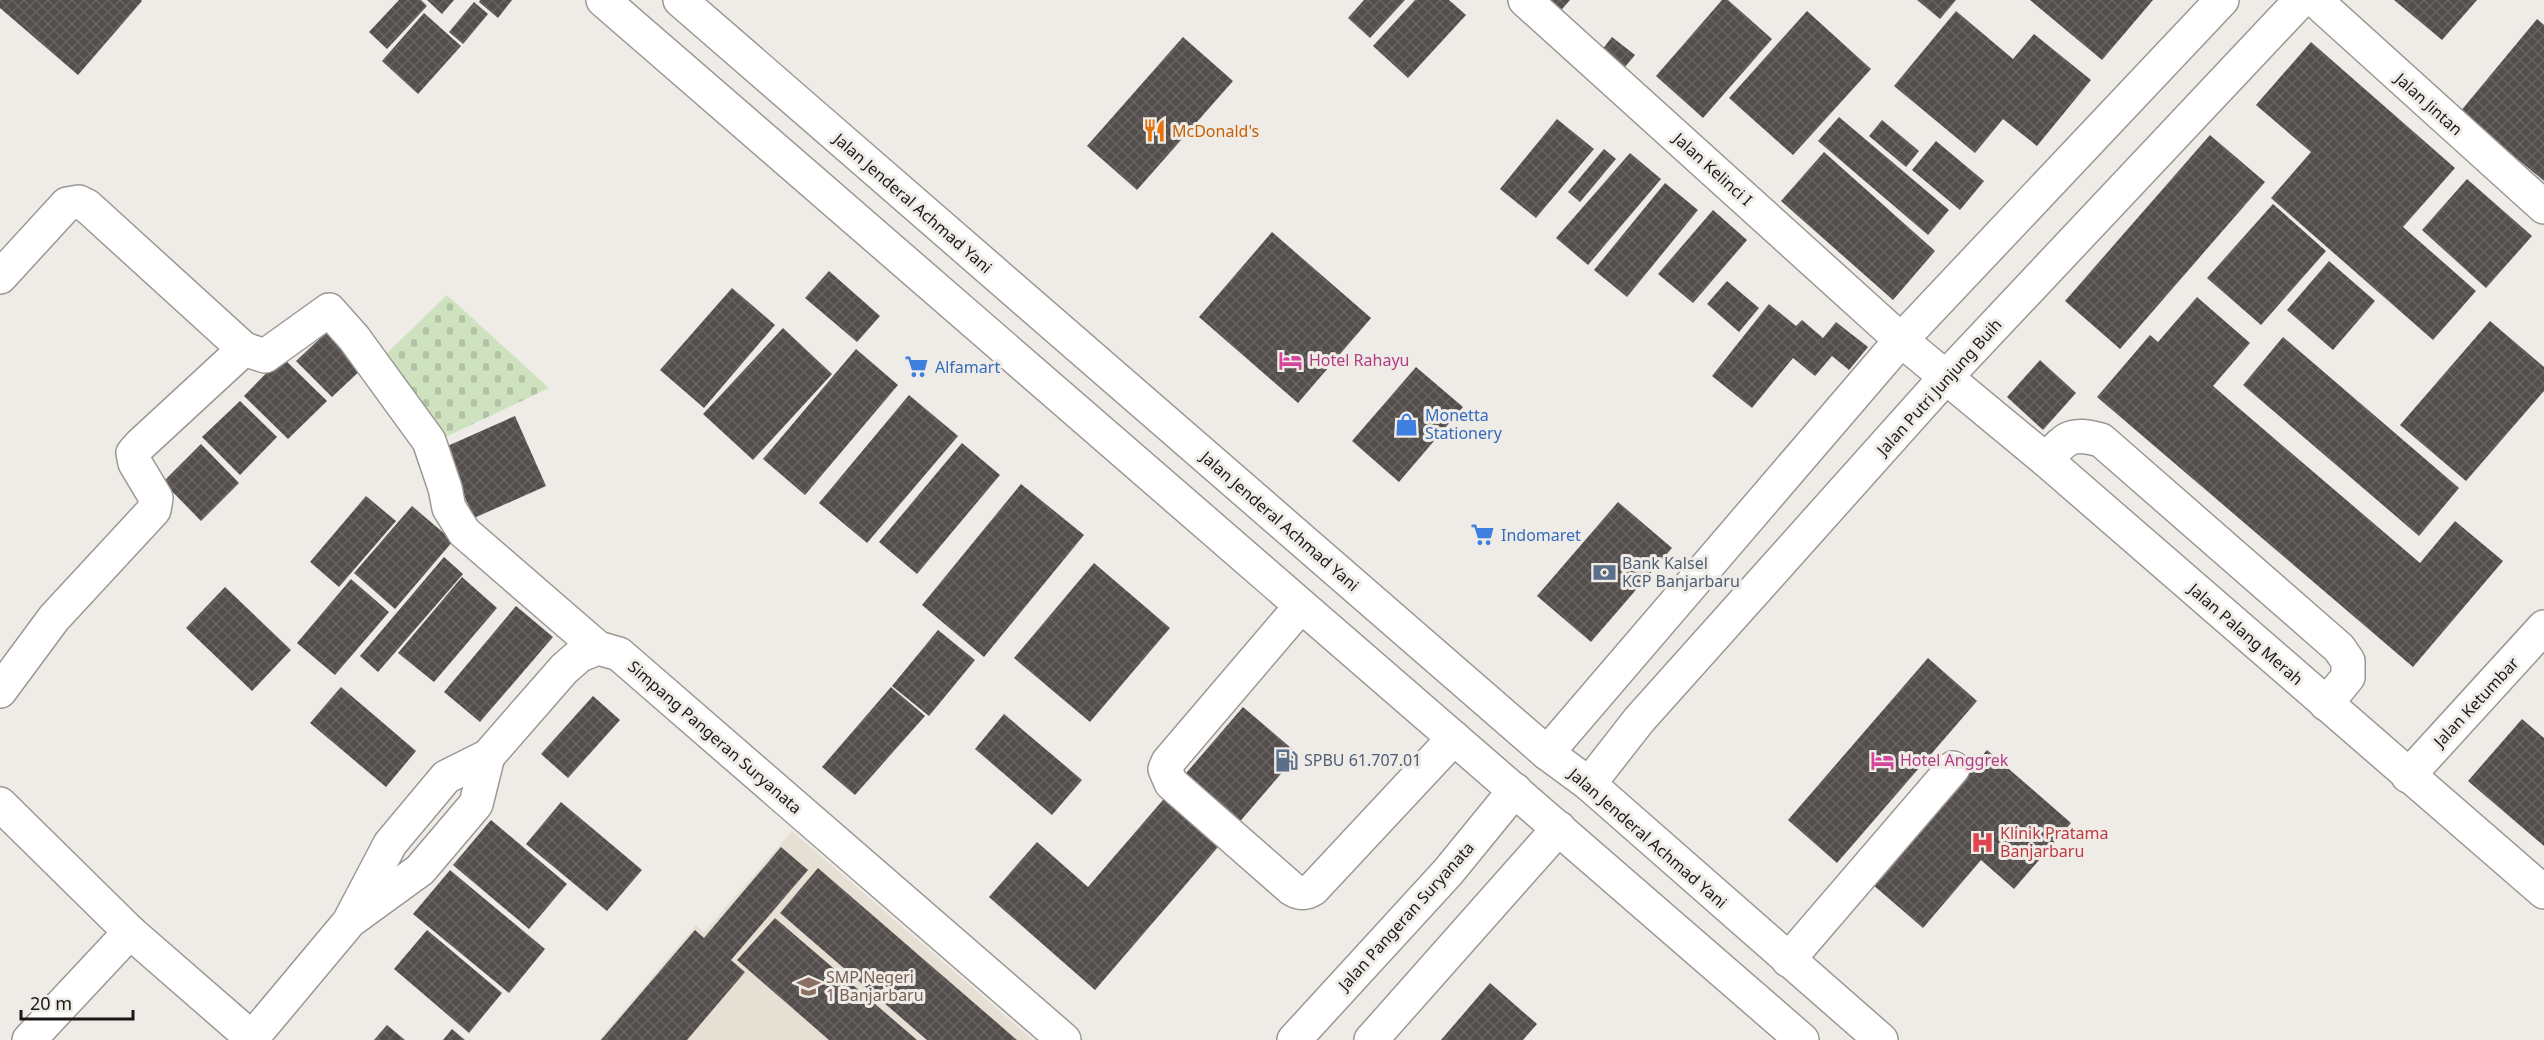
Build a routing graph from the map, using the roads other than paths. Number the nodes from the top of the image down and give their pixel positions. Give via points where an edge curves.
1 (603, 0) edge
2 (680, 0) edge
3 (1525, 0) edge
4 (2222, 0) edge
5 (2301, 0) edge
6 (2315, 0) edge
7 (905, 196) junction
8 (2544, 207) edge
9 (873, 234) junction
10 (0, 277) edge
11 (1901, 340) junction
12 (244, 349) junction
13 (1945, 378) junction
14 (2046, 460) junction
15 (1301, 606) junction
16 (598, 648) junction
17 (2537, 648) edge
18 (0, 691) edge
19 (2326, 704) junction
20 (1454, 738) junction
21 (1547, 753) junction
22 (1953, 768) dead end
23 (2408, 776) junction
24 (1589, 784) junction
25 (1515, 790) junction
26 (0, 804) edge
27 (1558, 828) junction
28 (2544, 892) edge
29 (130, 932) junction
30 (1788, 960) junction
31 (253, 1039) edge
32 (29, 1040) edge
33 (1064, 1040) edge
34 (1294, 1040) edge
35 (1371, 1040) edge
36 (1802, 1040) edge
37 (1881, 1040) edge

1 - 9 main road
2 - 7 main road, Jalan Jenderal Achmad Yani
3 - 11 main road, Jalan Kelinci I
4 - 11 main road
5 - 13 main road, Jalan Putri Junjung Buih
6 - 8 main road, Jalan Jintan
7 - 9 main road
7 - 21 main road, Jalan Jenderal Achmad Yani
9 - 15 main road
10 - 12 main road via 67,204 79,201
11 - 13 main road, Jalan Kelinci I
11 - 21 main road
12 - 16 main road, Simpang Pangeran Suryanata via 265,356 328,310 354,338 429,441 449,508 464,532
12 - 18 main road via 133,453 156,498 154,510 54,618
13 - 14 main road, Jalan Palang Merah
13 - 24 main road, Jalan Putri Junjung Buih via 1639,720
14 - 19 main road, Jalan Palang Merah
14 - 19 main road via 2064,440 2081,435 2101,440 2340,648 2348,661 2348,677
15 - 20 main road
15 - 20 main road via 1165,769 1171,783 1292,889 1306,893 1313,889
16 - 31 main road via 580,655 564,669 488,756 446,777 390,844 349,922
16 - 33 main road, Simpang Pangeran Suryanata via 619,654
17 - 23 main road, Jalan Ketumbar
19 - 23 main road, Jalan Palang Merah
20 - 25 main road
21 - 24 main road, Jalan Jenderal Achmad Yani
22 - 30 main road
23 - 28 main road, Jalan Palang Merah
24 - 30 main road, Jalan Jenderal Achmad Yani
25 - 27 main road
25 - 34 main road, Jalan Pangeran Suryanata via 1448,872
26 - 29 main road
27 - 35 main road
27 - 36 main road
29 - 31 main road
29 - 32 main road
30 - 37 main road, Jalan Jenderal Achmad Yani

